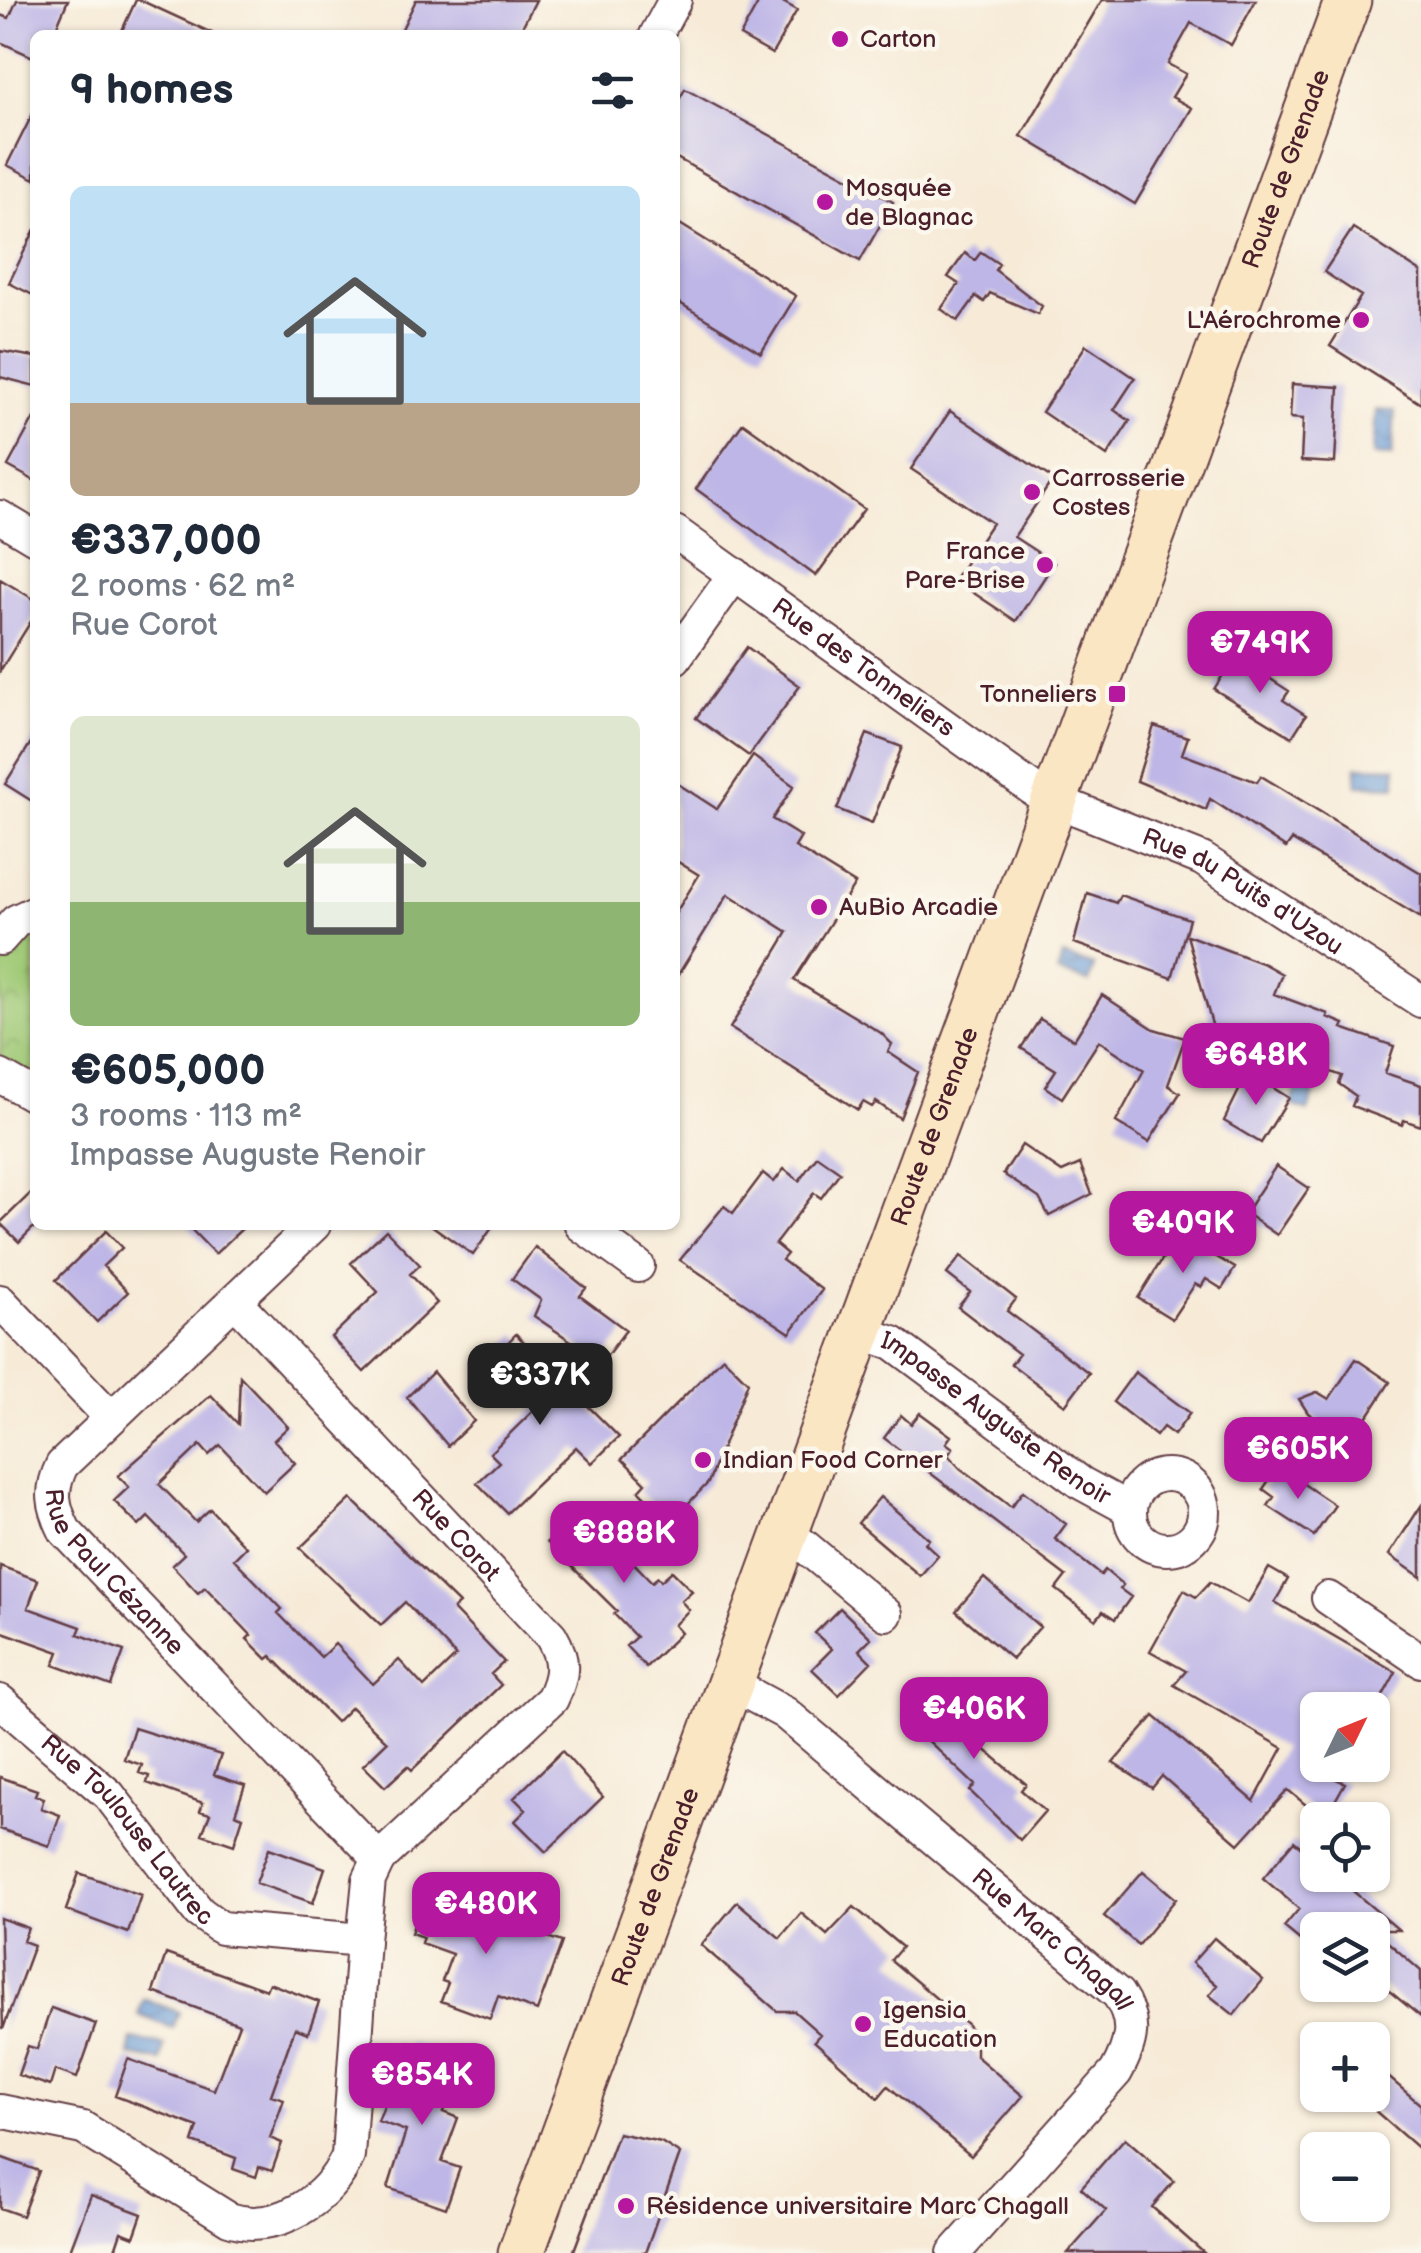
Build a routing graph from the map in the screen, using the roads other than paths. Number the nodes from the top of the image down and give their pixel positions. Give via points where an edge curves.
1 (1348, 0) edge
2 (0, 517) edge
3 (30, 535) edge
4 (680, 535) edge
5 (736, 574) junction
6 (680, 651) edge
7 (1056, 802) junction
8 (30, 914) edge
9 (0, 940) edge
10 (1421, 1001) edge
11 (0, 1076) edge
12 (30, 1093) edge
13 (309, 1230) edge
14 (587, 1230) edge
15 (638, 1266) dead end
16 (0, 1301) edge
17 (235, 1301) junction
18 (860, 1332) junction
19 (111, 1418) junction
20 (1129, 1508) dead end
21 (786, 1536) junction
22 (1328, 1598) dead end
23 (886, 1614) dead end
24 (1421, 1661) edge
25 (731, 1684) junction
26 (0, 1701) edge
27 (379, 1859) junction
28 (363, 1940) junction
29 (0, 2111) edge
30 (521, 2253) edge
31 (954, 2253) edge

1 - 7 main road, Route de Grenade
2 - 3 street
4 - 5 street, Rue des Tonneliers
5 - 6 street
5 - 7 street, Rue des Tonneliers
7 - 10 street, Rue du Puits d'Uzou via 1202,858
7 - 18 main road, Route de Grenade
8 - 9 street
11 - 12 street
13 - 17 street, Rue Paul Cézanne
14 - 15 street
16 - 19 street
17 - 19 street, Rue Paul Cézanne
17 - 27 street, Rue Corot via 552,1636 562,1655 562,1678 552,1698
18 - 20 street, Impasse Auguste Renoir via 893,1343 1082,1484
18 - 21 main road, Route de Grenade
19 - 27 street, Rue Paul Cézanne via 62,1464 52,1485 54,1510 65,1530
21 - 23 street
21 - 25 main road, Route de Grenade
22 - 24 street
25 - 30 main road, Route de Grenade
25 - 31 street, Rue Marc Chagall via 785,1713 1118,1994 1129,2011 1128,2048 1116,2072
26 - 28 street, Rue Toulouse Lautrec via 110,1795 198,1912 221,1928
27 - 28 street via 369,1880
28 - 29 street via 348,2156 324,2195 269,2223 229,2219 83,2128

